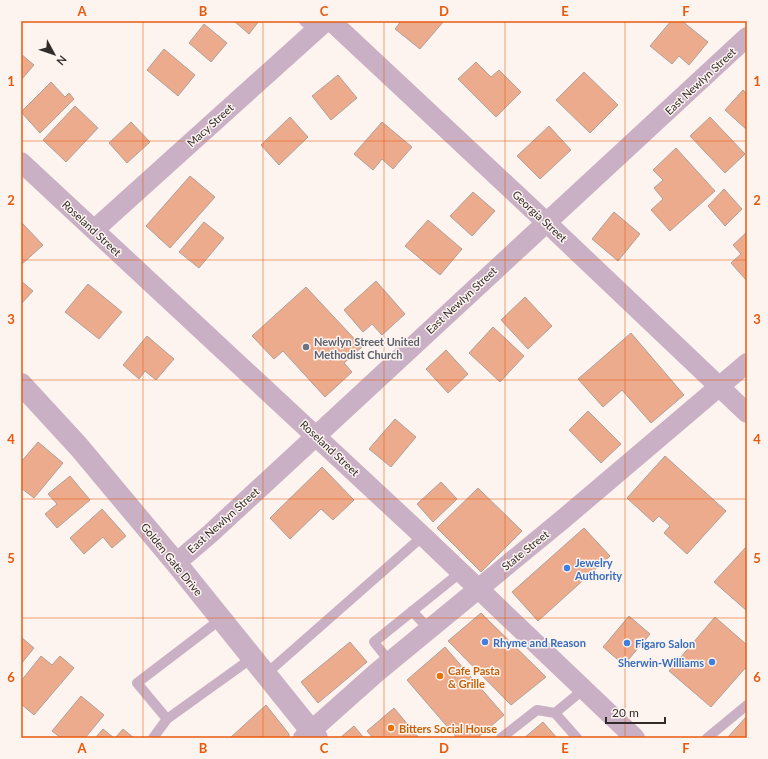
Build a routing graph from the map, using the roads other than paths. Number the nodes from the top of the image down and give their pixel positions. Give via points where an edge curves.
1 (319, 24) edge
2 (747, 37) edge
3 (21, 162) edge
4 (546, 222) junction
5 (94, 230) junction
6 (747, 363) edge
7 (21, 384) edge
8 (719, 387) junction
9 (747, 413) edge
10 (316, 435) junction
11 (423, 536) junction
12 (176, 563) junction
13 (461, 572) junction
14 (478, 588) junction
15 (412, 611) junction
16 (221, 620) junction
17 (429, 629) junction
18 (252, 658) junction
19 (390, 662) junction
20 (266, 674) junction
21 (584, 689) junction
22 (747, 705) edge
23 (556, 713) junction
24 (167, 719) junction
25 (310, 735) edge
26 (153, 738) edge
27 (501, 738) edge
28 (577, 738) edge
29 (635, 738) edge
30 (707, 738) edge

1 - 4 street, Georgia Street
1 - 5 street, Macy Street
2 - 4 street, East Newlyn Street
3 - 5 street, Roseland Street
4 - 8 street, Georgia Street
4 - 10 street, East Newlyn Street
5 - 10 street, Roseland Street
6 - 8 street, State Street
7 - 12 street, Golden Gate Drive via 79,447
8 - 9 street, Georgia Street
8 - 14 street, State Street
10 - 11 street, Roseland Street
10 - 12 street, East Newlyn Street
11 - 13 street, Roseland Street
11 - 20 lane
12 - 16 street, Golden Gate Drive
13 - 14 street, Roseland Street
13 - 15 lane
14 - 17 street, State Street
14 - 21 street, Roseland Street
15 - 17 lane
15 - 19 lane via 374,642
16 - 18 street, Golden Gate Drive
16 - 24 lane via 138,683
17 - 19 street, State Street
18 - 20 street, Golden Gate Drive
18 - 24 lane
19 - 25 street, State Street
20 - 25 street, Golden Gate Drive
21 - 23 lane
21 - 29 street, Roseland Street
22 - 30 lane
23 - 27 lane via 537,710
23 - 28 lane
24 - 26 lane

